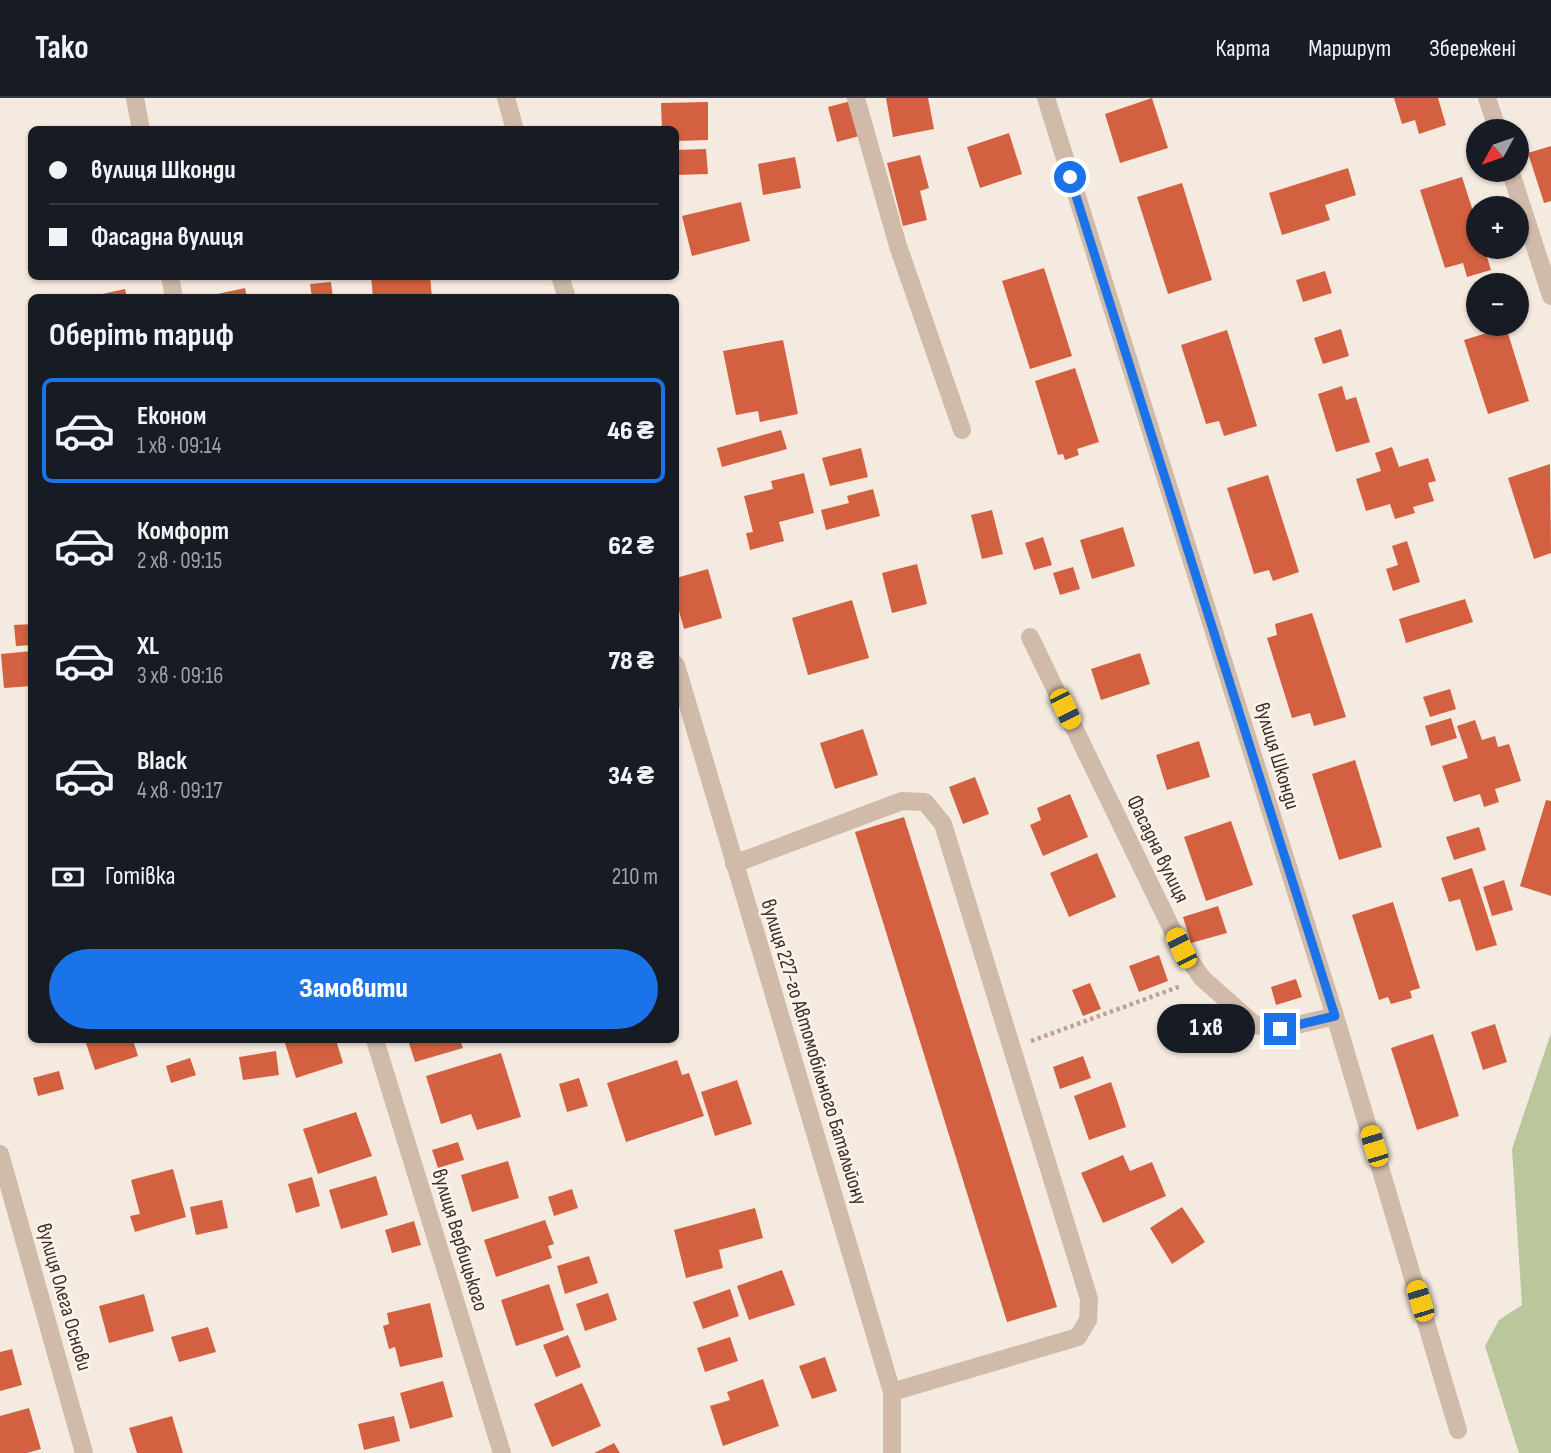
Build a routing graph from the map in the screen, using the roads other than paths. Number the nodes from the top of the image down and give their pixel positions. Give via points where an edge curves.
1 (135, 98) edge
2 (506, 98) edge
3 (856, 98) edge
4 (1046, 98) edge
5 (1487, 98) edge
6 (1494, 119) edge
7 (140, 126) edge
8 (514, 126) edge
9 (1514, 182) edge
10 (1551, 296) edge
11 (962, 430) dead end
12 (1030, 637) dead end
13 (679, 675) edge
14 (734, 864) junction
15 (1335, 1016) junction
16 (376, 1043) edge
17 (0, 1154) edge
18 (892, 1392) junction
19 (1458, 1430) dead end
20 (84, 1453) edge
21 (502, 1453) edge
22 (892, 1453) edge

1 - 7 street
2 - 8 street
3 - 11 street via 898,246
4 - 15 street, вулиця Шконди
5 - 6 street
9 - 10 street
12 - 15 street, Фасадна вулиця via 1181,948 1202,978 1255,1025 1280,1029
13 - 14 street, вулиця 227-го Автомобільного Батальйону
14 - 18 street, вулиця 227-го Автомобільного Батальйону
14 - 18 street via 902,801 926,802 943,824 1089,1299 1088,1320 1078,1337
15 - 19 street, вулиця Шконди
16 - 21 street, вулиця Вербицького
17 - 20 street, вулиця Олега Основи
18 - 22 street, вулиця 227-го Автомобільного Батальйону

